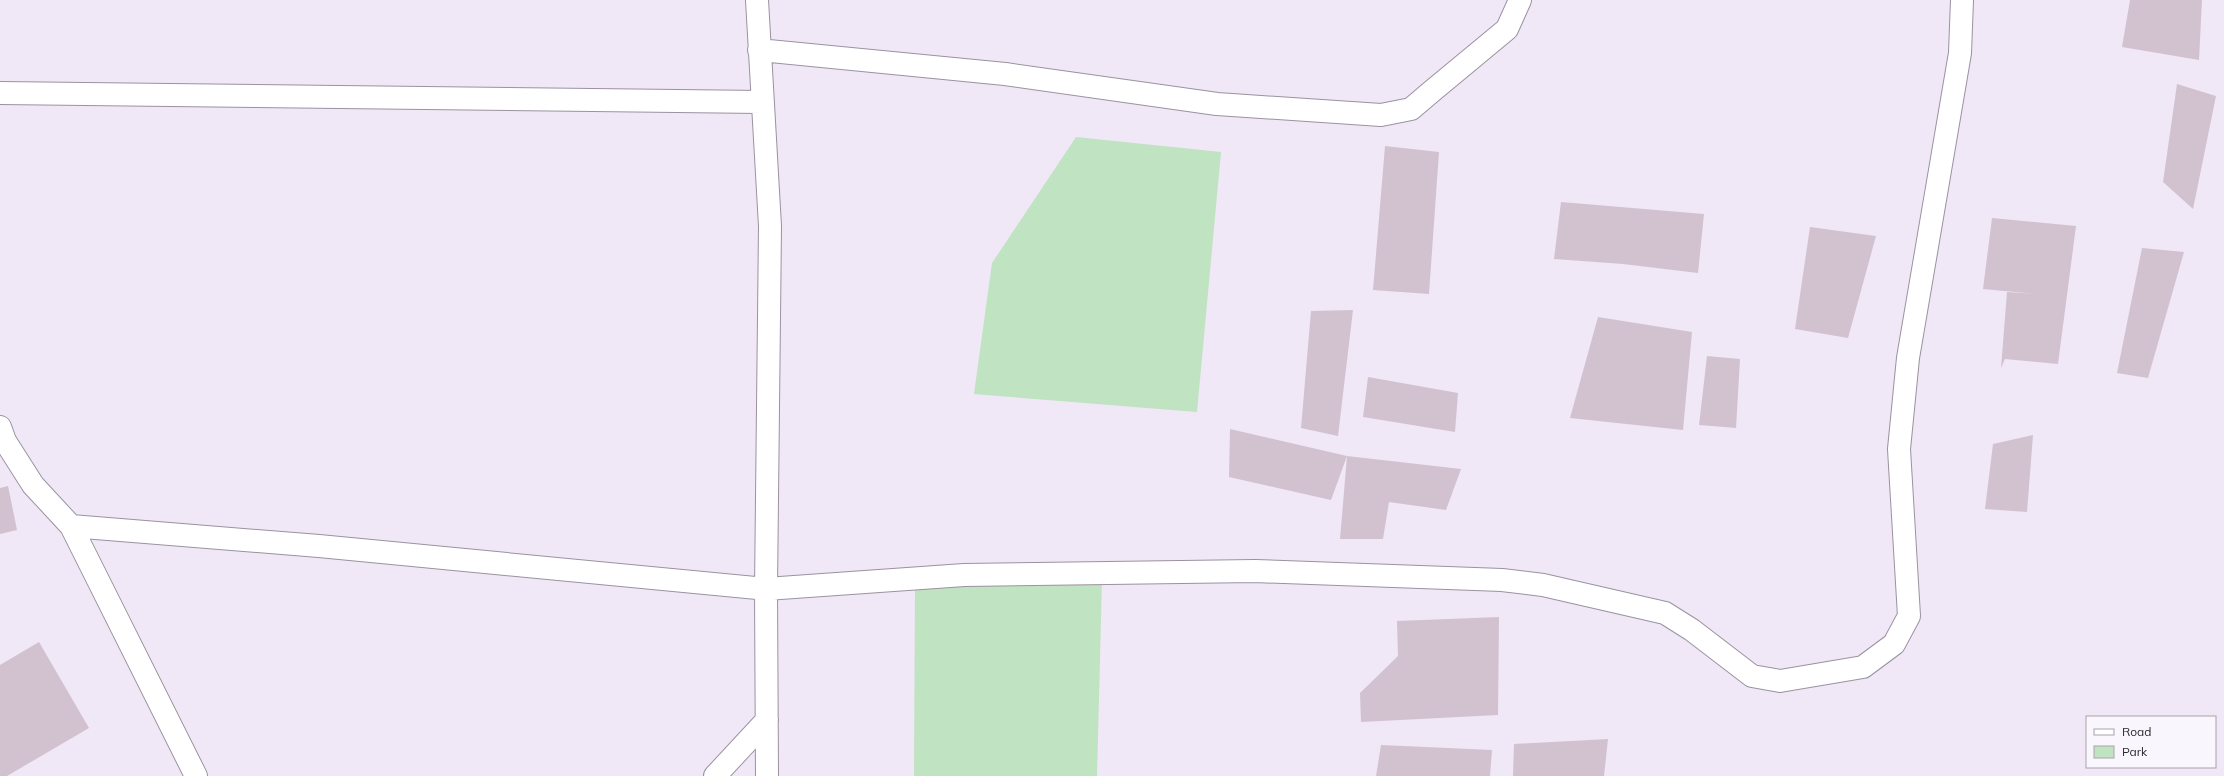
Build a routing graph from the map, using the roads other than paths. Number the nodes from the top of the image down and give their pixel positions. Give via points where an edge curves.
1 (757, 0) edge
2 (1520, 0) edge
3 (1962, 0) edge
4 (760, 50) junction
5 (0, 93) edge
6 (762, 102) junction
7 (0, 427) edge
8 (71, 526) junction
9 (766, 589) junction
10 (767, 720) junction
11 (196, 776) edge
12 (716, 776) edge
13 (767, 776) edge

1 - 4 street
2 - 4 street via 1507,29 1411,109 1381,115 1217,104 1005,74
3 - 9 street via 1960,53 1908,358 1899,449 1909,616 1894,644 1863,667 1780,681 1752,676 1692,630 1665,613 1544,585 1502,580 1255,571 964,575
4 - 6 street
5 - 6 street
6 - 9 street via 770,226
7 - 8 street via 5,441 33,486
8 - 9 street via 327,547
8 - 11 street
9 - 10 street
10 - 12 street
10 - 13 street

